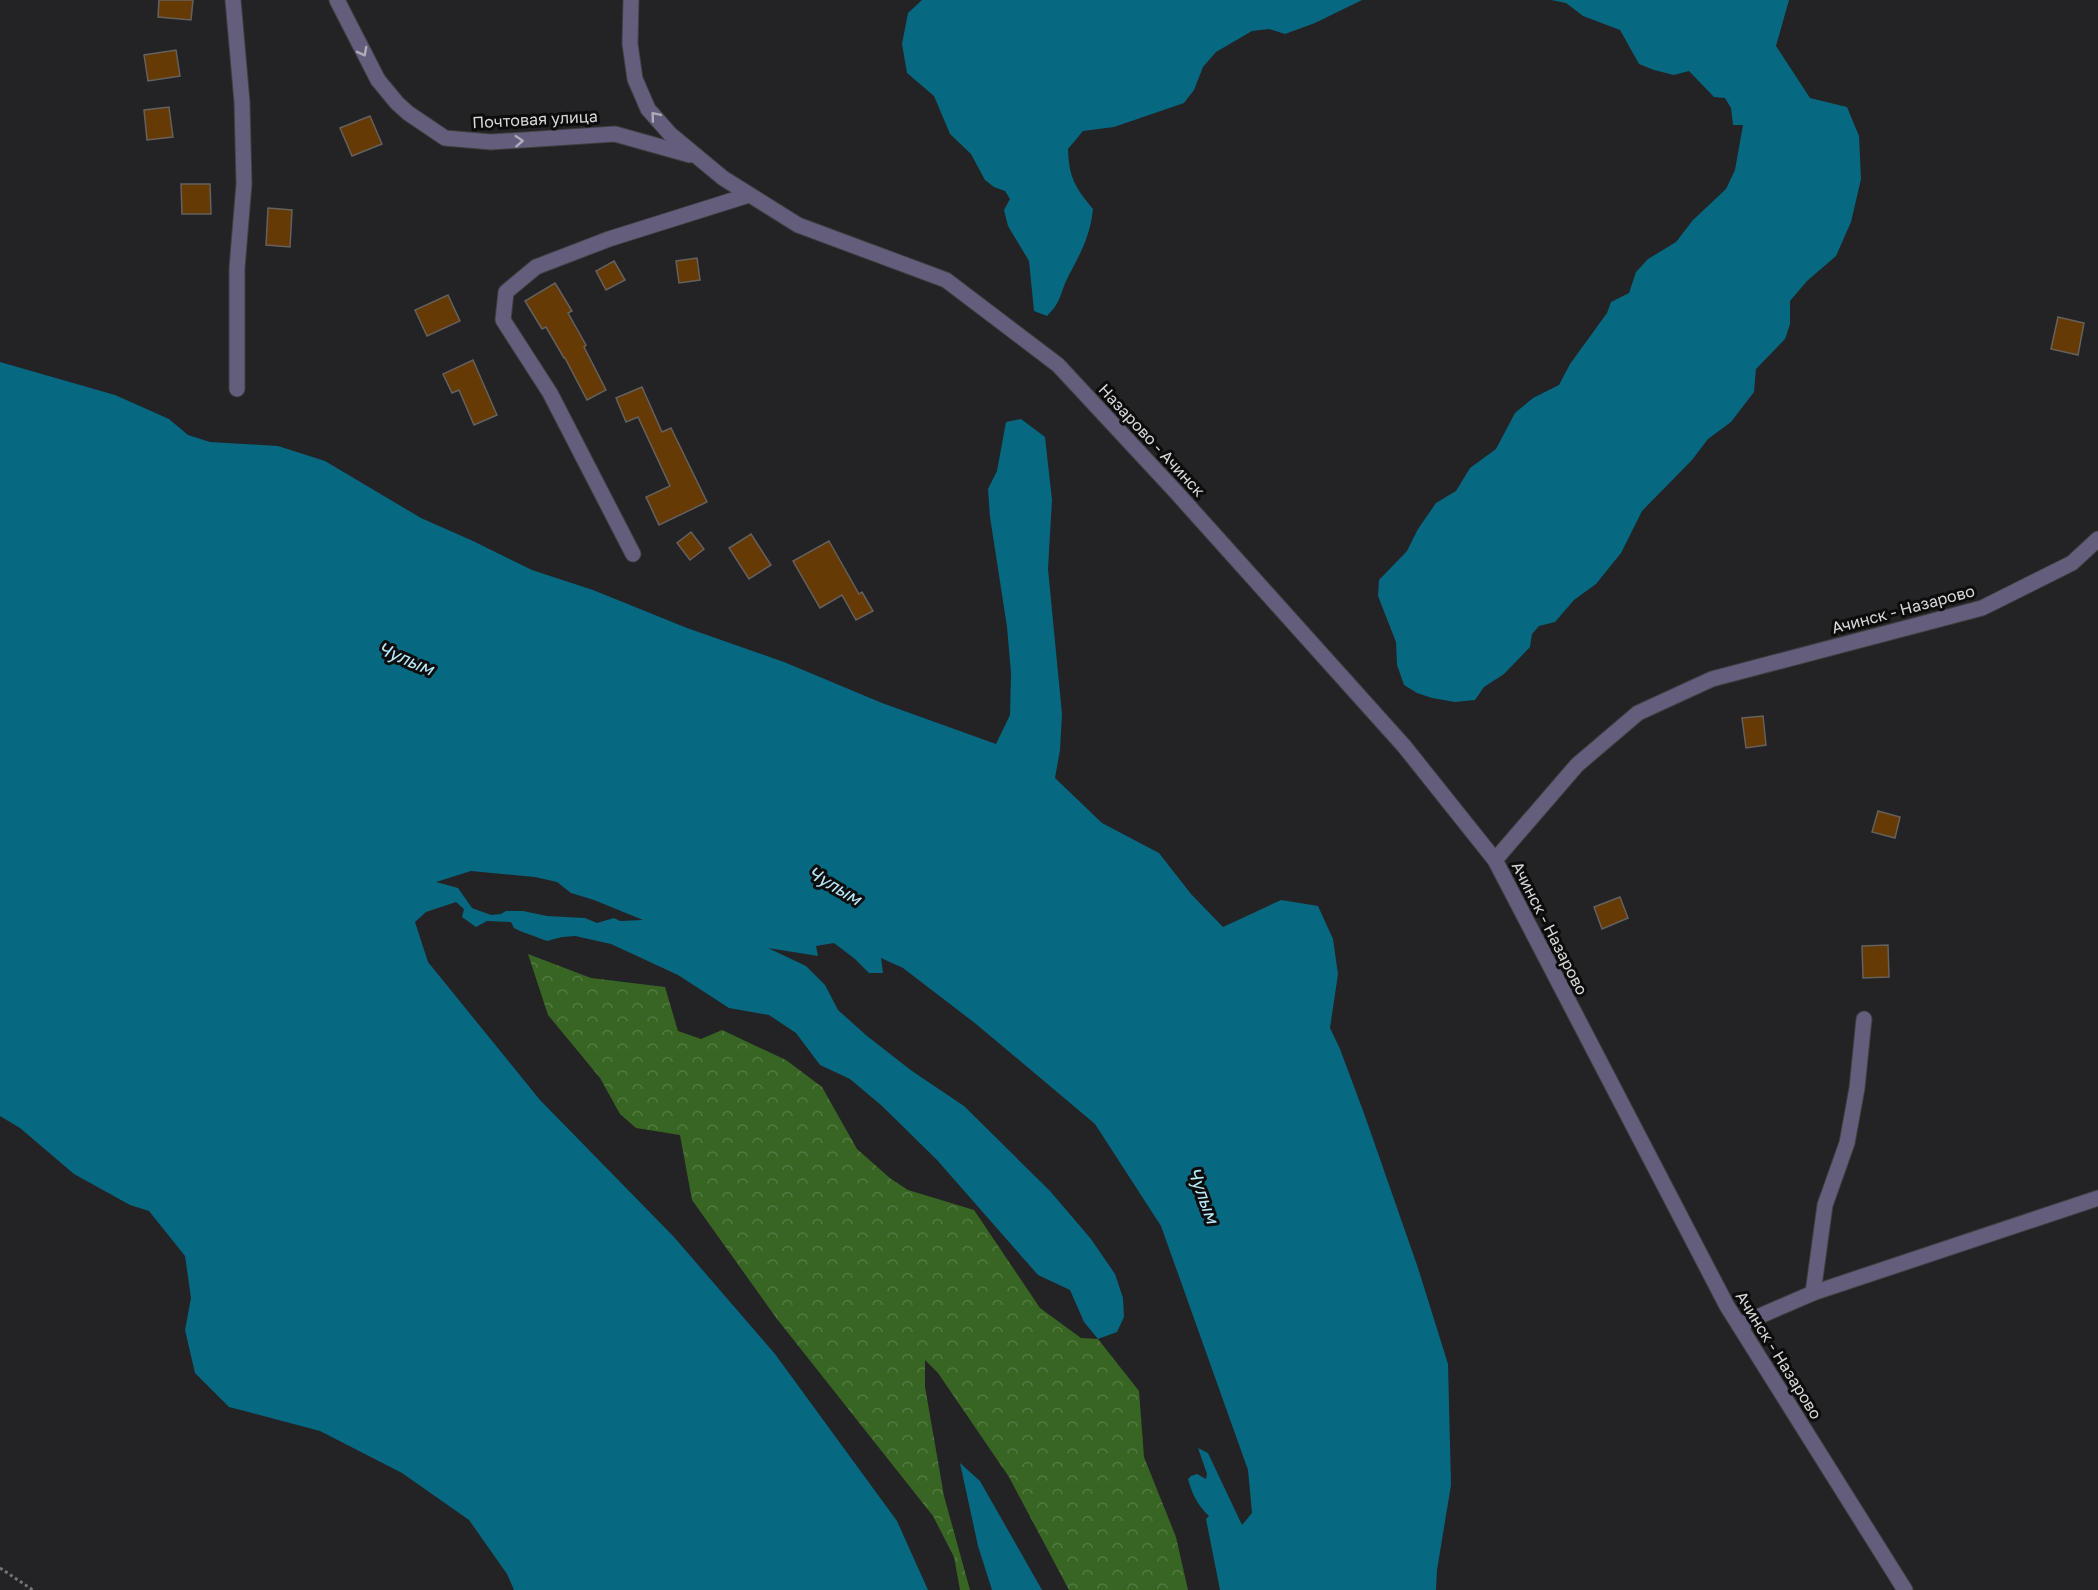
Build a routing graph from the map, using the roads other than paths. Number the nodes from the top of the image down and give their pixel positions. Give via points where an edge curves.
1 (233, 0) edge
2 (337, 0) edge
3 (631, 0) edge
4 (696, 157) junction
5 (749, 195) junction
6 (237, 388) dead end
7 (2098, 539) edge
8 (633, 554) dead end
9 (1495, 860) junction
10 (1864, 1019) dead end
11 (2098, 1198) edge
12 (1813, 1293) junction
13 (1739, 1325) junction
14 (1905, 1590) edge

1 - 6 street via 244,184 237,268
2 -> 4 street, Почтовая улица via 378,80 397,103 445,138 499,142 615,134
4 -> 3 street, Назарово - Ачинск via 648,109 635,79 630,44
4 - 5 street, Назарово - Ачинск
5 - 8 street via 609,239 536,267 506,292 503,320 550,393
5 - 9 street, Назарово - Ачинск via 798,225 946,280 1058,365 1404,746
7 - 9 street, Ачинск - Назарово via 2072,562 1982,608 1712,679 1638,712 1577,765
9 - 13 street, Ачинск - Назарово
10 - 12 street via 1847,1143 1825,1205
11 - 12 street
12 - 13 street
13 - 14 street, Ачинск - Назарово

